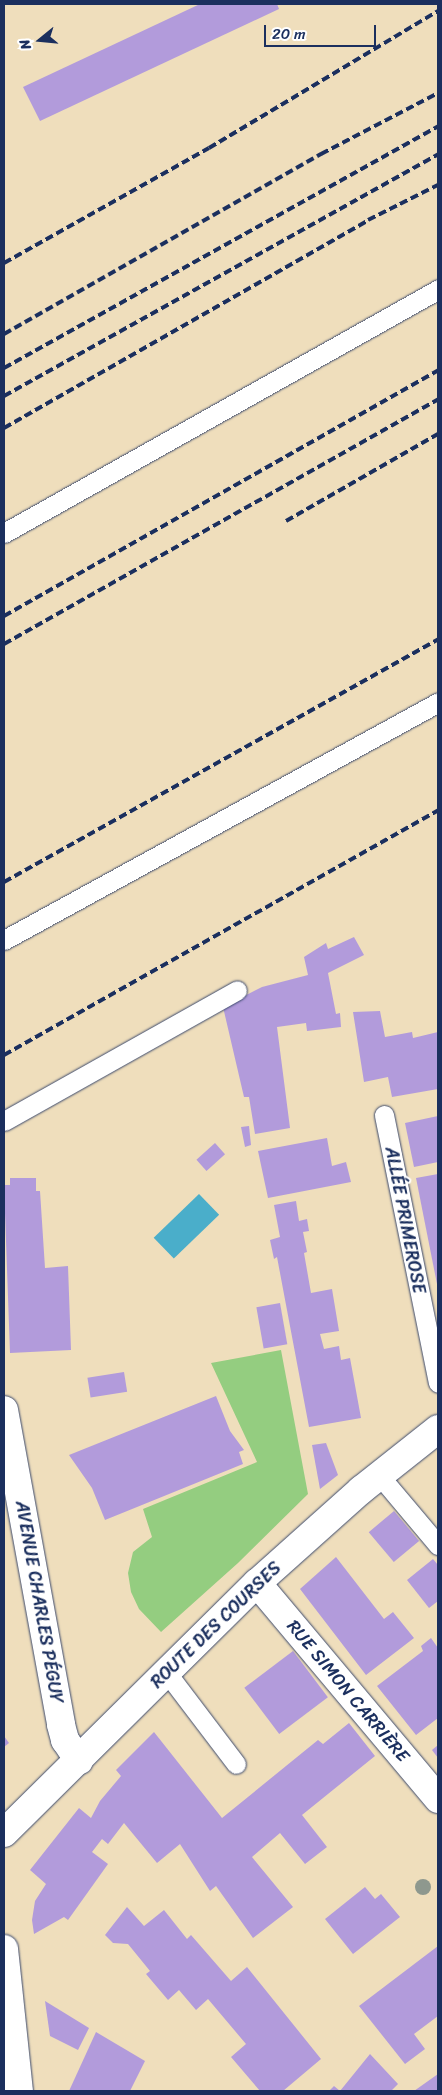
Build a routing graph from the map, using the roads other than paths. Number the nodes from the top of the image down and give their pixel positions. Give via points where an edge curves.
1 (438, 288) edge
2 (4, 533) edge
3 (438, 702) edge
4 (4, 940) edge
5 (236, 990) dead end
6 (384, 1115) dead end
7 (4, 1121) edge
8 (438, 1383) edge
9 (4, 1410) edge
10 (438, 1428) edge
11 (380, 1475) junction
12 (438, 1545) edge
13 (257, 1583) junction
14 (167, 1673) junction
15 (79, 1761) junction
16 (236, 1764) dead end
17 (438, 1799) edge
18 (4, 1832) edge
19 (4, 1949) edge
20 (19, 2091) edge

1 - 2 lane
3 - 4 lane
5 - 7 lane
6 - 8 lane, ALLÉE PRIMEROSE
9 - 15 street, AVENUE CHARLES PÉGUY via 61,1725 65,1740
10 - 11 street, ROUTE DES COURSES
11 - 12 lane
11 - 13 street, ROUTE DES COURSES
13 - 14 street, ROUTE DES COURSES
13 - 17 street, RUE SIMON CARRIÈRE
14 - 15 street, ROUTE DES COURSES
14 - 16 lane
15 - 18 street, ROUTE DES COURSES
19 - 20 street

